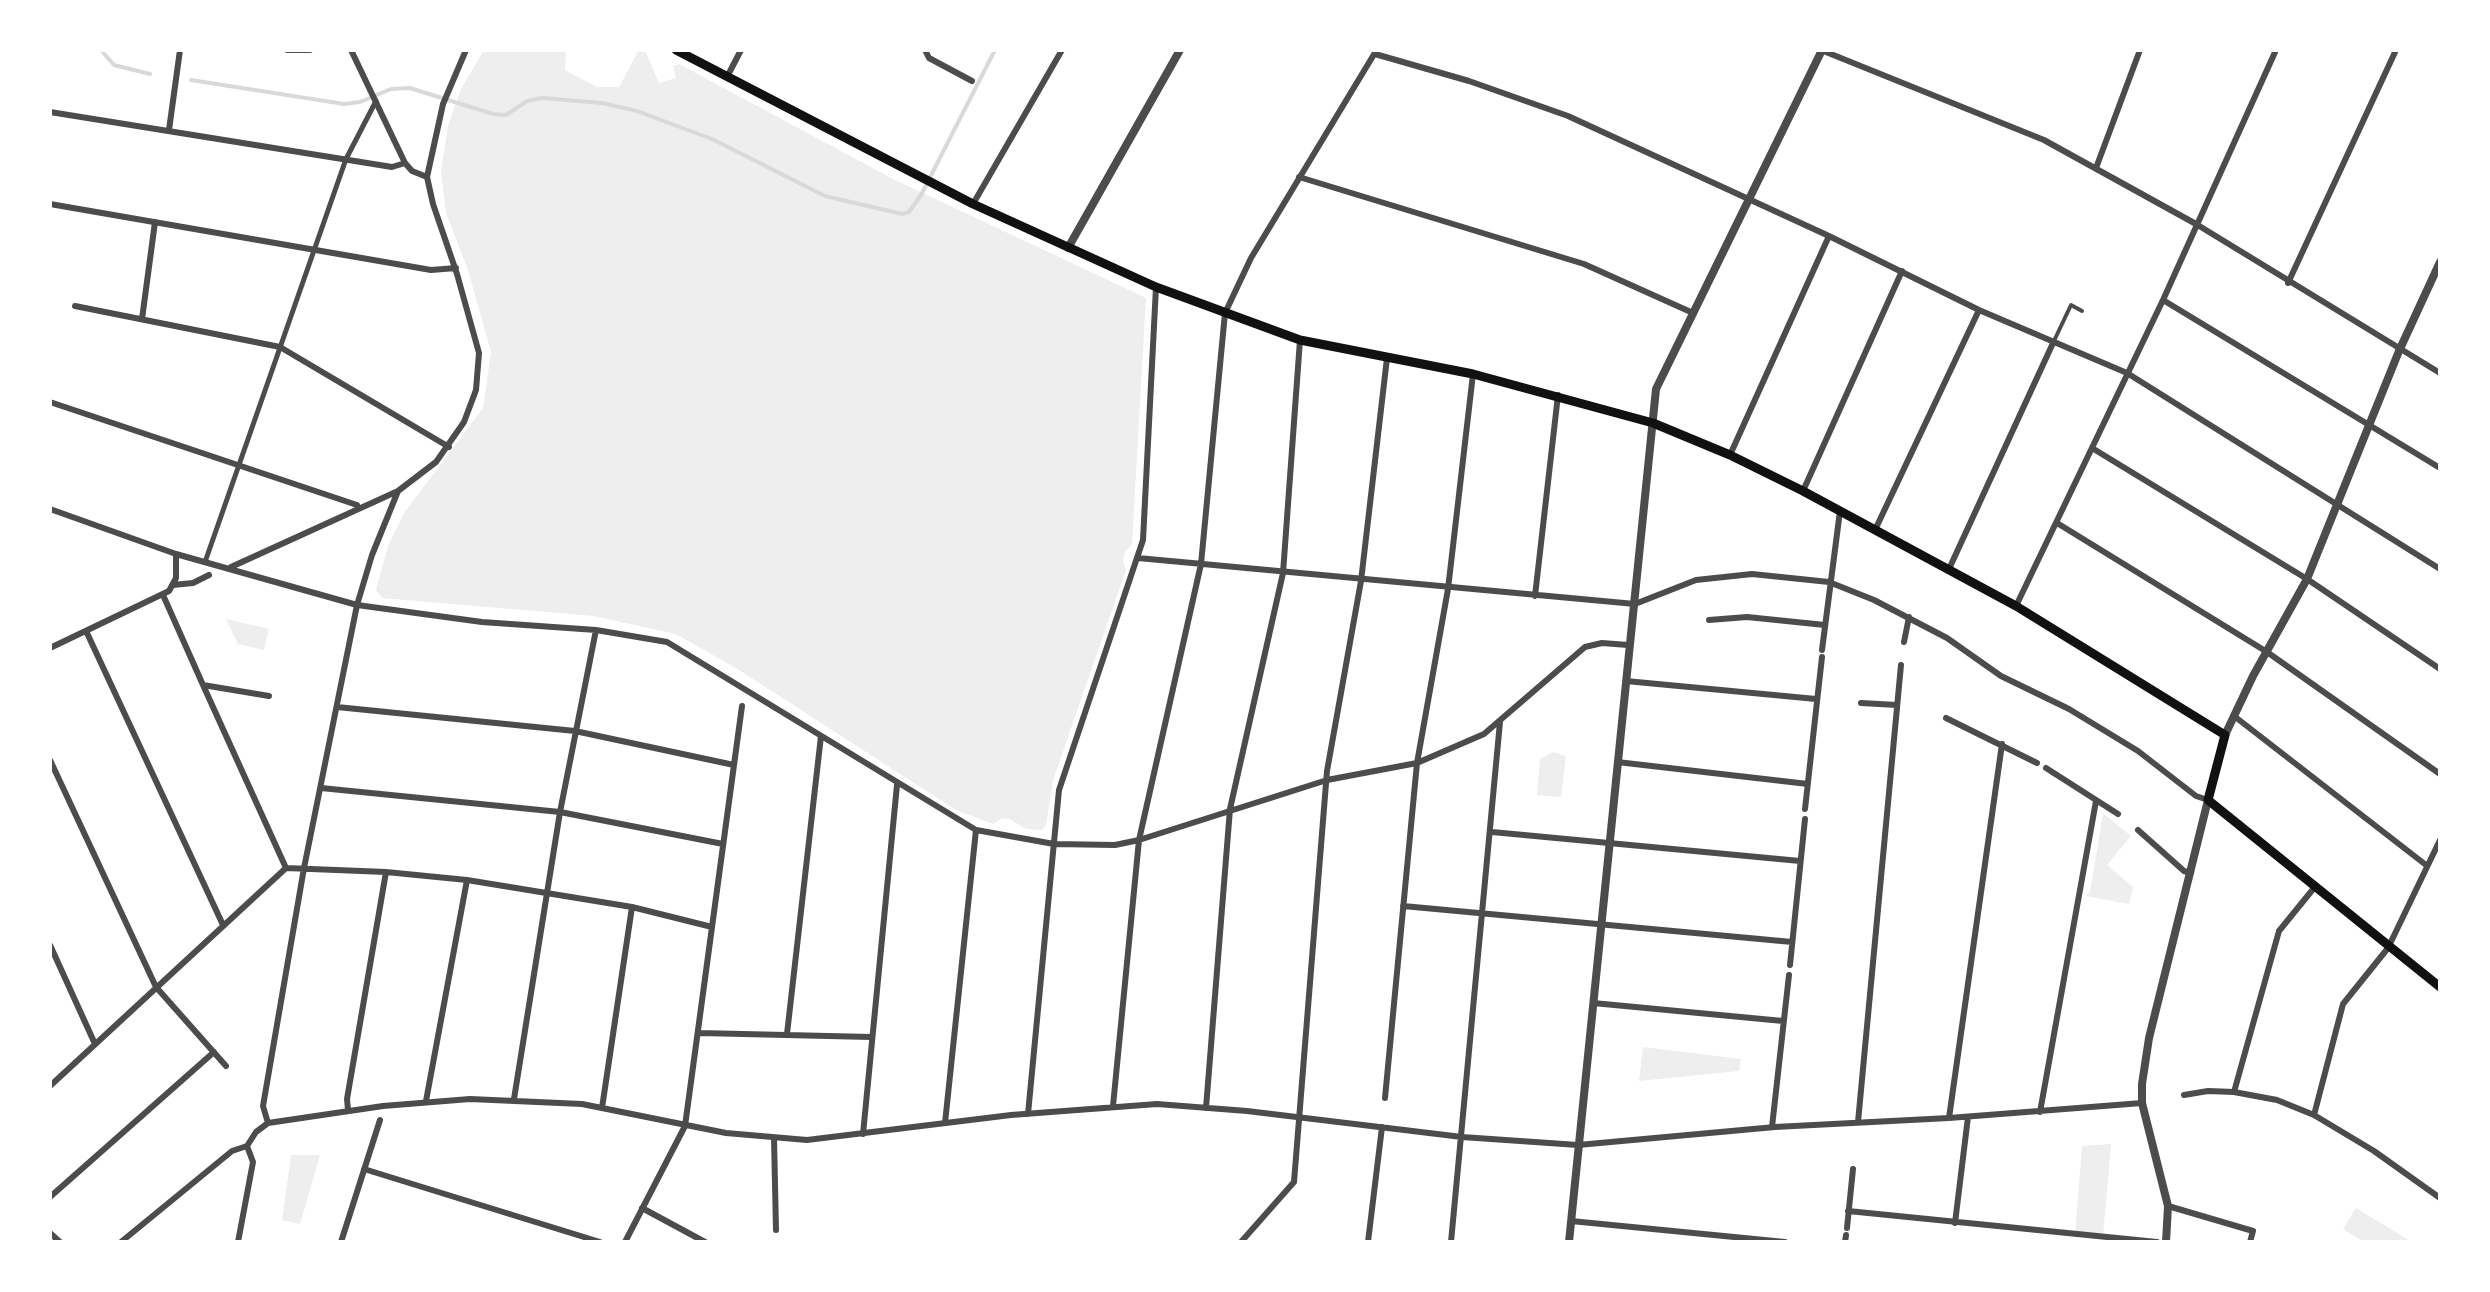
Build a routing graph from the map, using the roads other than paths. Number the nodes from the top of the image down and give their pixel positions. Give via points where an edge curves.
1 (180, 50) edge
2 (288, 50) edge
3 (310, 50) edge
4 (351, 50) edge
5 (466, 50) edge
6 (676, 50) edge
7 (741, 50) edge
8 (924, 50) edge
9 (1062, 50) edge
10 (1180, 50) edge
11 (1822, 50) edge
12 (2140, 50) edge
13 (2276, 50) edge
14 (2396, 50) edge
15 (1376, 52) edge
16 (726, 77) junction
17 (972, 81) dead end
18 (376, 101) junction
19 (50, 112) edge
20 (168, 130) junction
21 (346, 159) junction
22 (405, 163) junction
23 (2096, 168) junction
24 (428, 177) junction
25 (1299, 177) junction
26 (1748, 200) junction
27 (50, 204) edge
28 (972, 204) junction
29 (155, 222) junction
30 (2196, 224) junction
31 (1829, 236) junction
32 (1068, 248) junction
33 (315, 250) junction
34 (2440, 262) edge
35 (456, 268) junction
36 (1902, 271) junction
37 (2436, 282) edge
38 (2288, 283) junction
39 (1156, 287) junction
40 (2162, 300) junction
41 (75, 306) dead end
42 (1980, 310) junction
43 (2082, 311) dead end
44 (1225, 313) junction
45 (1693, 313) junction
46 (142, 319) junction
47 (1300, 340) junction
48 (2053, 343) junction
49 (280, 347) junction
50 (2399, 351) junction
51 (1387, 358) junction
52 (2440, 373) edge
53 (1473, 374) junction
54 (2127, 374) junction
55 (1558, 395) junction
56 (50, 402) edge
57 (1653, 423) junction
58 (2367, 427) junction
59 (448, 446) junction
60 (2092, 448) junction
61 (1730, 455) junction
62 (238, 465) junction
63 (2440, 468) edge
64 (398, 490) junction
65 (1803, 490) junction
66 (2337, 502) junction
67 (359, 506) junction
68 (50, 509) edge
69 (1840, 511) junction
70 (2058, 523) junction
71 (1875, 530) junction
72 (176, 554) junction
73 (1138, 558) junction
74 (206, 562) junction
75 (1201, 564) junction
76 (230, 568) junction
77 (1949, 569) junction
78 (2440, 569) edge
79 (1283, 573) junction
80 (210, 575) dead end
81 (2306, 578) junction
82 (1361, 581) junction
83 (1829, 582) junction
84 (173, 585) junction
85 (1448, 589) junction
86 (164, 595) junction
87 (1535, 596) junction
88 (1635, 604) junction
89 (357, 606) junction
90 (2016, 606) junction
91 (1908, 617) junction
92 (1708, 620) dead end
93 (1825, 625) junction
94 (596, 630) junction
95 (87, 632) junction
96 (1904, 642) dead end
97 (1628, 646) junction
98 (50, 648) edge
99 (2267, 652) junction
100 (1901, 665) dead end
101 (2440, 669) edge
102 (1626, 681) junction
103 (203, 685) junction
104 (745, 689) junction
105 (269, 696) dead end
106 (1816, 699) junction
107 (1861, 702) dead end
108 (1897, 705) junction
109 (742, 706) joint
110 (337, 707) junction
111 (2233, 716) junction
112 (1946, 718) dead end
113 (1500, 721) junction
114 (575, 730) junction
115 (2225, 735) junction
116 (821, 736) junction
117 (2002, 744) junction
118 (50, 760) edge
119 (1617, 762) junction
120 (1417, 763) junction
121 (2037, 763) dead end
122 (734, 765) junction
123 (2046, 768) dead end
124 (2440, 774) edge
125 (1328, 780) junction
126 (1808, 784) junction
127 (897, 785) junction
128 (321, 788) junction
129 (2096, 800) junction
130 (2208, 800) junction
131 (1230, 809) junction
132 (560, 812) junction
133 (2118, 814) dead end
134 (976, 830) junction
135 (2138, 830) dead end
136 (1492, 832) junction
137 (1139, 840) junction
138 (2440, 840) edge
139 (1608, 842) junction
140 (723, 844) junction
141 (1054, 844) junction
142 (1800, 861) junction
143 (2426, 865) junction
144 (286, 868) junction
145 (304, 868) junction
146 (386, 872) junction
147 (2192, 874) junction
148 (467, 880) junction
149 (2314, 888) junction
150 (546, 892) junction
151 (1404, 906) junction
152 (632, 907) junction
153 (1484, 914) junction
154 (1601, 924) junction
155 (223, 925) junction
156 (712, 927) junction
157 (1792, 942) junction
158 (50, 945) edge
159 (2388, 948) junction
160 (1790, 964) dead end
161 (1790, 975) dead end
162 (156, 987) junction
163 (2440, 988) edge
164 (1593, 1003) junction
165 (1783, 1021) junction
166 (700, 1032) junction
167 (787, 1034) junction
168 (871, 1037) junction
169 (95, 1044) junction
170 (214, 1052) junction
171 (226, 1066) dead end
172 (50, 1086) edge
173 (2234, 1092) junction
174 (2184, 1095) dead end
175 (1385, 1098) dead end
176 (514, 1099) junction
177 (426, 1101) junction
178 (2142, 1103) junction
179 (1113, 1106) junction
180 (602, 1108) junction
181 (1206, 1108) junction
182 (348, 1110) junction
183 (2040, 1112) junction
184 (1028, 1114) junction
185 (2314, 1114) junction
186 (1298, 1117) junction
187 (1968, 1117) junction
188 (1949, 1118) junction
189 (380, 1120) dead end
190 (1858, 1122) junction
191 (268, 1123) junction
192 (945, 1124) junction
193 (686, 1126) junction
194 (1382, 1127) junction
195 (1772, 1128) junction
196 (862, 1134) junction
197 (774, 1138) junction
198 (1462, 1138) junction
199 (1578, 1145) junction
200 (246, 1146) junction
201 (1853, 1168) dead end
202 (364, 1169) junction
203 (50, 1197) edge
204 (2440, 1198) edge
205 (2168, 1206) junction
206 (642, 1208) junction
207 (1848, 1212) junction
208 (1571, 1222) junction
209 (1956, 1223) junction
210 (776, 1230) dead end
211 (50, 1233) edge
212 (1846, 1235) edge
213 (60, 1242) edge
214 (121, 1242) edge
215 (238, 1242) edge
216 (341, 1242) edge
217 (600, 1242) edge
218 (625, 1242) edge
219 (705, 1242) edge
220 (1241, 1242) edge
221 (1368, 1242) edge
222 (1451, 1242) edge
223 (1569, 1242) edge
224 (1786, 1242) edge
225 (2157, 1242) edge
226 (2166, 1242) edge
227 (2250, 1242) edge

1 - 20 street
2 - 3 street
4 - 18 street
5 - 24 street via 443,104
6 - 16 main road
7 - 16 street
8 - 17 street
9 - 28 street
10 - 32 street
11 - 23 street via 2006,123
11 - 26 street
12 - 23 street
13 - 30 street
14 - 38 street
15 - 25 street
15 - 26 street via 1568,116
16 - 28 main road
18 - 21 street
18 - 22 street
19 - 20 street
20 - 21 street
21 - 22 street
21 - 33 street
22 - 24 street
23 - 30 street
24 - 35 street
25 - 44 street
25 - 45 street via 1584,264
26 - 31 street
26 - 45 street
27 - 29 street
28 - 32 main road
29 - 33 street
29 - 46 street
30 - 38 street
30 - 40 street
31 - 36 street
31 - 61 street
32 - 39 main road
33 - 35 street via 431,270
33 - 49 street
34 - 37 street
35 - 59 street via 478,368 470,408
36 - 42 street
36 - 65 street
37 - 50 street
38 - 50 street
39 - 44 main road
39 - 73 street
40 - 54 street
40 - 58 street
41 - 46 street
42 - 48 street
42 - 71 street
43 - 48 lane via 2071,306
44 - 47 main road
44 - 75 street
45 - 57 street via 1656,389
46 - 49 street
47 - 51 main road
47 - 79 street
48 - 54 street
48 - 77 street
49 - 59 street
49 - 62 street
50 - 52 street
50 - 58 street
51 - 53 main road
51 - 82 street
53 - 55 main road
53 - 85 street
54 - 60 street
54 - 66 street
55 - 57 main road
55 - 87 street
56 - 62 street
57 - 61 main road
57 - 88 street
58 - 63 street
58 - 66 street
59 - 64 street
60 - 70 street
60 - 81 street
61 - 65 main road
62 - 67 street
62 - 74 street
64 - 67 street
64 - 89 street
65 - 69 main road
66 - 78 street
66 - 81 street
67 - 76 street
68 - 72 street
69 - 71 main road
69 - 83 street
70 - 90 street
70 - 99 street
71 - 77 main road
72 - 74 street
72 - 84 street
73 - 75 street
73 - 141 street via 1059,790
74 - 76 street
75 - 79 street
75 - 137 street
76 - 89 street
77 - 90 main road
79 - 82 street
79 - 131 street
80 - 84 street
81 - 99 street
81 - 101 street
82 - 85 street
82 - 125 street
83 - 88 street via 1752,574 1696,580
83 - 91 street
83 - 93 street
84 - 86 street
85 - 87 street
85 - 120 street
86 - 95 street
86 - 103 street
87 - 88 street
88 - 97 street
89 - 94 street
89 - 110 street
90 - 115 main road
91 - 96 street
91 - 130 street via 2001,676 2069,708
92 - 93 street
93 - 106 street
94 - 104 street via 667,642
94 - 114 street
95 - 98 street
95 - 155 street
97 - 102 street
97 - 113 street via 1585,647
99 - 111 street
99 - 124 street
100 - 108 street
102 - 106 street
102 - 119 street
103 - 105 street
103 - 144 street
104 - 109 street
104 - 116 street
106 - 126 street
107 - 108 street
108 - 190 street
109 - 122 street
110 - 114 street
110 - 128 street
111 - 115 street
111 - 143 street
112 - 117 street
113 - 120 street
113 - 136 street
114 - 122 street
114 - 132 street
115 - 130 main road
116 - 127 street
116 - 167 street
117 - 121 street
117 - 188 street
118 - 162 street
119 - 126 street
119 - 139 street
120 - 125 street
120 - 151 street
122 - 140 street
123 - 129 street
125 - 131 street
125 - 186 street
126 - 142 street
127 - 134 street
127 - 168 street
128 - 132 street
128 - 145 street
129 - 133 street
129 - 183 street
130 - 147 street
130 - 149 main road
131 - 137 street
131 - 181 street
132 - 140 street
132 - 150 street
134 - 141 street
134 - 192 street
135 - 147 street
136 - 139 street
136 - 153 street
137 - 141 street
137 - 179 street
138 - 143 street
139 - 142 street
139 - 154 street
140 - 156 street
141 - 184 street
142 - 157 street
143 - 159 street
144 - 145 street
144 - 155 street
145 - 146 street
145 - 191 street via 263,1106
146 - 148 street
146 - 182 street
147 - 178 street via 2149,1038
148 - 150 street
148 - 177 street
149 - 159 main road
149 - 173 street via 2279,931
150 - 152 street
150 - 176 street
151 - 153 street
151 - 175 street
152 - 156 street
152 - 180 street
153 - 154 street
153 - 198 street
154 - 157 street
154 - 164 street
155 - 162 street
156 - 166 street
157 - 160 street
158 - 169 street
159 - 163 main road
159 - 185 street via 2343,1004
161 - 165 street
162 - 169 street
162 - 170 street
164 - 165 street
164 - 199 street
165 - 195 street
166 - 167 street
166 - 193 street
167 - 168 street
168 - 196 street
169 - 172 street
170 - 171 street
170 - 203 street
173 - 174 street
173 - 185 street
176 - 177 street
176 - 180 street
177 - 182 street
178 - 183 street
178 - 205 street
179 - 181 street
179 - 184 street
180 - 193 street
181 - 186 street
182 - 191 street
183 - 187 street
184 - 192 street
185 - 204 street
186 - 194 street
186 - 220 street via 1294,1182
187 - 188 street
187 - 209 street
188 - 190 street
189 - 202 street
190 - 195 street
191 - 200 street
192 - 196 street
193 - 197 street
193 - 206 street
194 - 198 street
194 - 221 street
195 - 199 street
196 - 197 street
197 - 210 street
198 - 199 street
198 - 222 street
199 - 208 street
200 - 214 street
200 - 215 street via 254,1162
201 - 207 street
202 - 216 street
202 - 217 street
205 - 226 street
205 - 227 street via 2253,1232
206 - 218 street
206 - 219 street
207 - 209 street
207 - 212 street
208 - 223 street
208 - 224 street
209 - 225 street
211 - 213 street

